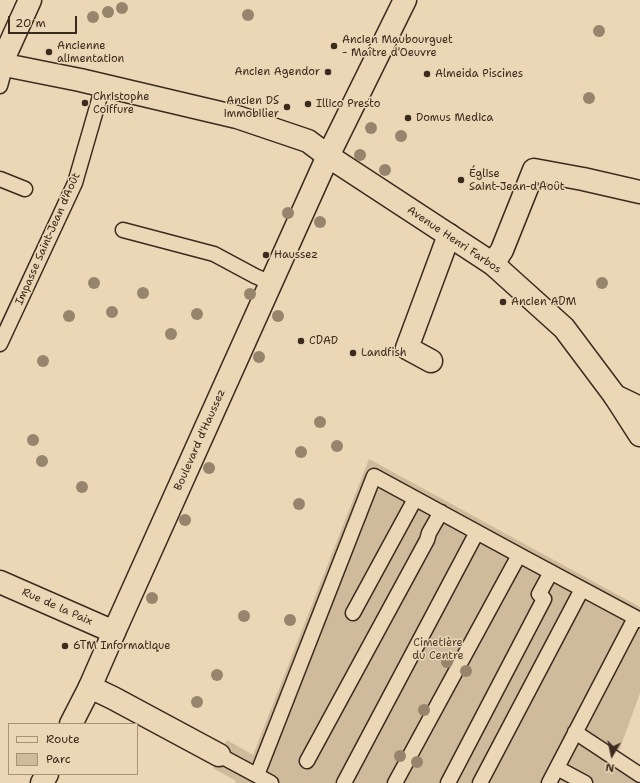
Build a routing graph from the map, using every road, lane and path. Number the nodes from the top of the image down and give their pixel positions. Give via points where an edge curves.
1 (30, 0) edge
2 (405, 0) edge
3 (2, 64) edge
4 (0, 86) edge
5 (103, 86) junction
6 (328, 156) junction
7 (0, 179) edge
8 (25, 189) dead end
9 (640, 192) edge
10 (122, 230) dead end
11 (449, 235) junction
12 (493, 264) junction
13 (270, 283) junction
14 (0, 344) edge
15 (431, 361) dead end
16 (615, 396) junction
17 (640, 408) edge
18 (640, 435) edge
19 (415, 499) junction
20 (441, 512) junction
21 (477, 532) junction
22 (519, 555) junction
23 (551, 572) junction
24 (0, 582) edge
25 (582, 589) junction
26 (353, 613) dead end
27 (637, 619) edge
28 (114, 632) junction
29 (90, 687) junction
30 (72, 723) edge
31 (575, 732) junction
32 (219, 755) joint
33 (307, 761) dead end
34 (557, 768) junction
35 (257, 775) junction
36 (640, 775) edge
37 (271, 783) edge
38 (344, 783) edge
39 (394, 783) edge
40 (448, 783) edge
41 (480, 783) edge
42 (549, 783) edge
43 (585, 783) edge

1 - 3 street
2 - 6 street, Boulevard d'Haussez
3 - 4 lane
3 - 5 street, Avenue Henri Farbos
5 - 6 street, Avenue Henri Farbos via 237,117 308,141
5 - 14 lane, Impasse Saint-Jean d'Août via 75,183
6 - 11 street, Avenue Henri Farbos
6 - 13 street, Boulevard d'Haussez
7 - 8 lane
9 - 12 street via 534,170 502,250
10 - 13 lane via 214,254
11 - 12 street, Avenue Henri Farbos
11 - 15 street via 406,348
12 - 16 street, Avenue Henri Farbos via 564,328
13 - 28 street, Boulevard d'Haussez
16 - 17 street
16 - 18 street, Avenue Henri Farbos
19 - 20 lane
19 - 26 lane
19 - 35 lane via 374,476
20 - 21 lane
20 - 33 lane
21 - 22 lane
21 - 38 lane
22 - 23 lane
22 - 39 lane
23 - 25 lane
23 - 40 lane via 539,594 544,599
24 - 28 street, Rue de la Paix
25 - 27 lane
25 - 41 lane
27 - 31 lane
28 - 29 street, Boulevard d'Haussez
29 - 30 street, Boulevard d'Haussez
29 - 32 street
31 - 34 lane
31 - 36 lane
32 - 35 lane
34 - 42 lane
34 - 43 lane
35 - 37 lane

